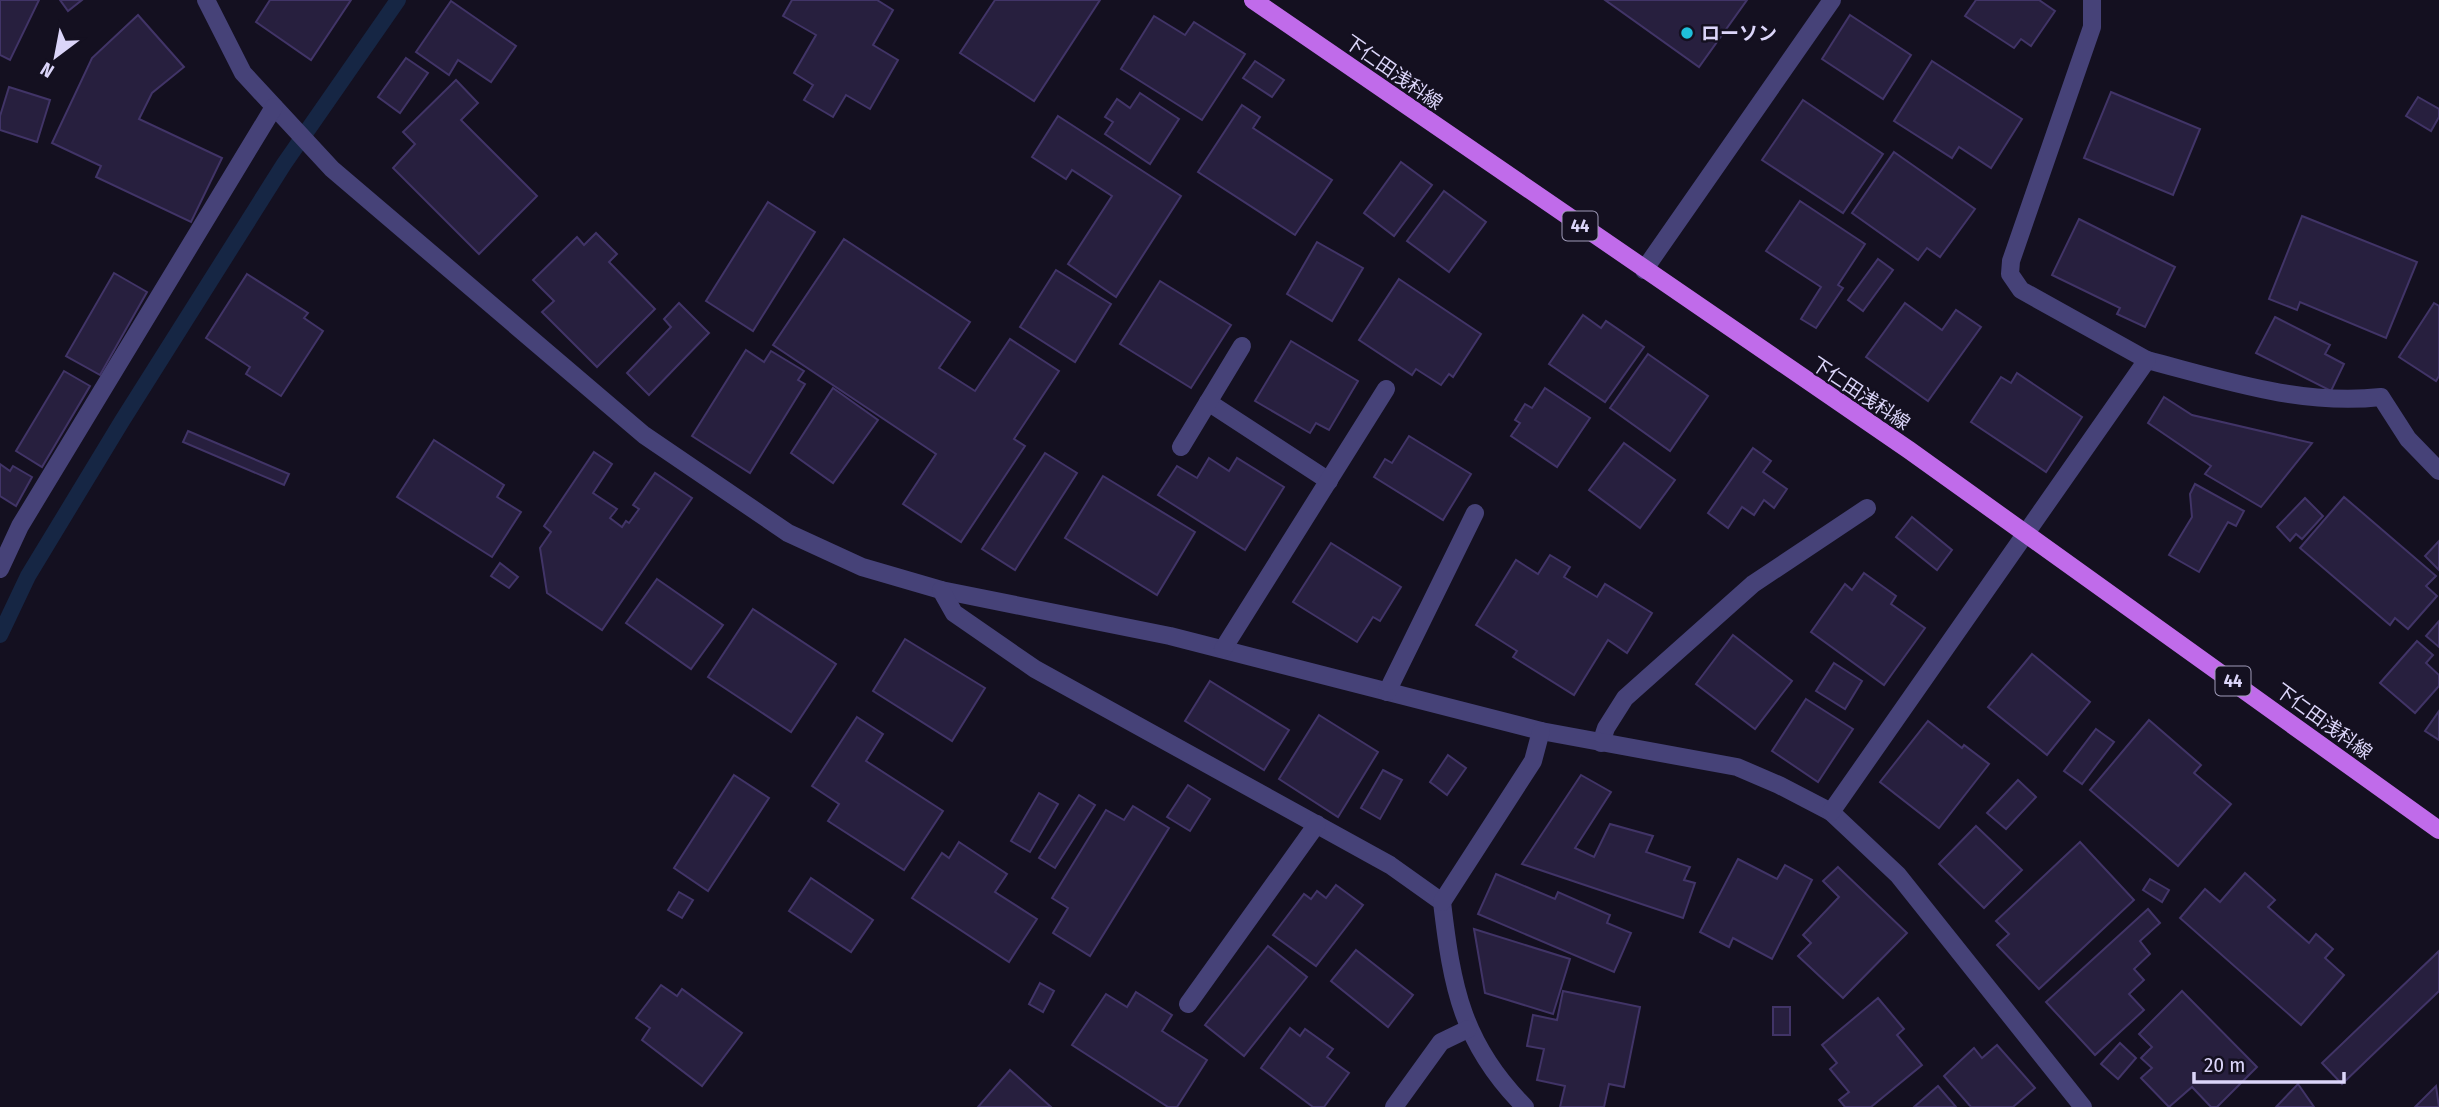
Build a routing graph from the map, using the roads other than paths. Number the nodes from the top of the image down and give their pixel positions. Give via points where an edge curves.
1 (206, 0) edge
2 (1253, 0) edge
3 (1832, 0) edge
4 (2092, 0) edge
5 (278, 113) junction
6 (1644, 270) junction
7 (1242, 346) dead end
8 (2147, 360) junction
9 (1386, 389) dead end
10 (1208, 402) junction
11 (1181, 447) dead end
12 (2439, 471) edge
13 (1329, 481) junction
14 (1867, 508) dead end
15 (1475, 513) dead end
16 (2026, 533) junction
17 (0, 569) edge
18 (941, 590) junction
19 (1223, 649) junction
20 (1387, 692) junction
21 (1541, 731) junction
22 (1601, 743) junction
23 (1831, 812) junction
24 (1317, 824) junction
25 (2439, 830) edge
26 (1443, 902) junction
27 (1188, 1004) dead end
28 (1468, 1029) junction
29 (1394, 1107) edge
30 (1525, 1107) edge
31 (2083, 1107) edge

1 - 5 street via 243,73
2 - 6 main road, 下仁田浅科線 / 44
3 - 6 street
4 - 8 street via 2092,27 2010,274 2021,290
5 - 17 street via 20,526
5 - 18 street via 332,169 644,435 788,533 862,567
6 - 16 main road, 下仁田浅科線 / 44
7 - 10 street
8 - 12 street via 2311,398 2381,397 2408,439
8 - 16 street
9 - 13 street
10 - 11 street
10 - 13 street
13 - 19 street
14 - 22 street via 1743,593 1625,698
15 - 20 street
16 - 23 street
16 - 25 main road, 下仁田浅科線 / 44
18 - 19 street
18 - 24 street via 954,613 1035,669
19 - 20 street
20 - 21 street
21 - 22 street
21 - 26 street via 1533,761
22 - 23 street via 1737,767
23 - 31 street via 1898,875
24 - 26 street via 1390,865
24 - 27 street
26 - 28 street via 1450,974
28 - 29 street via 1441,1042
28 - 30 street

